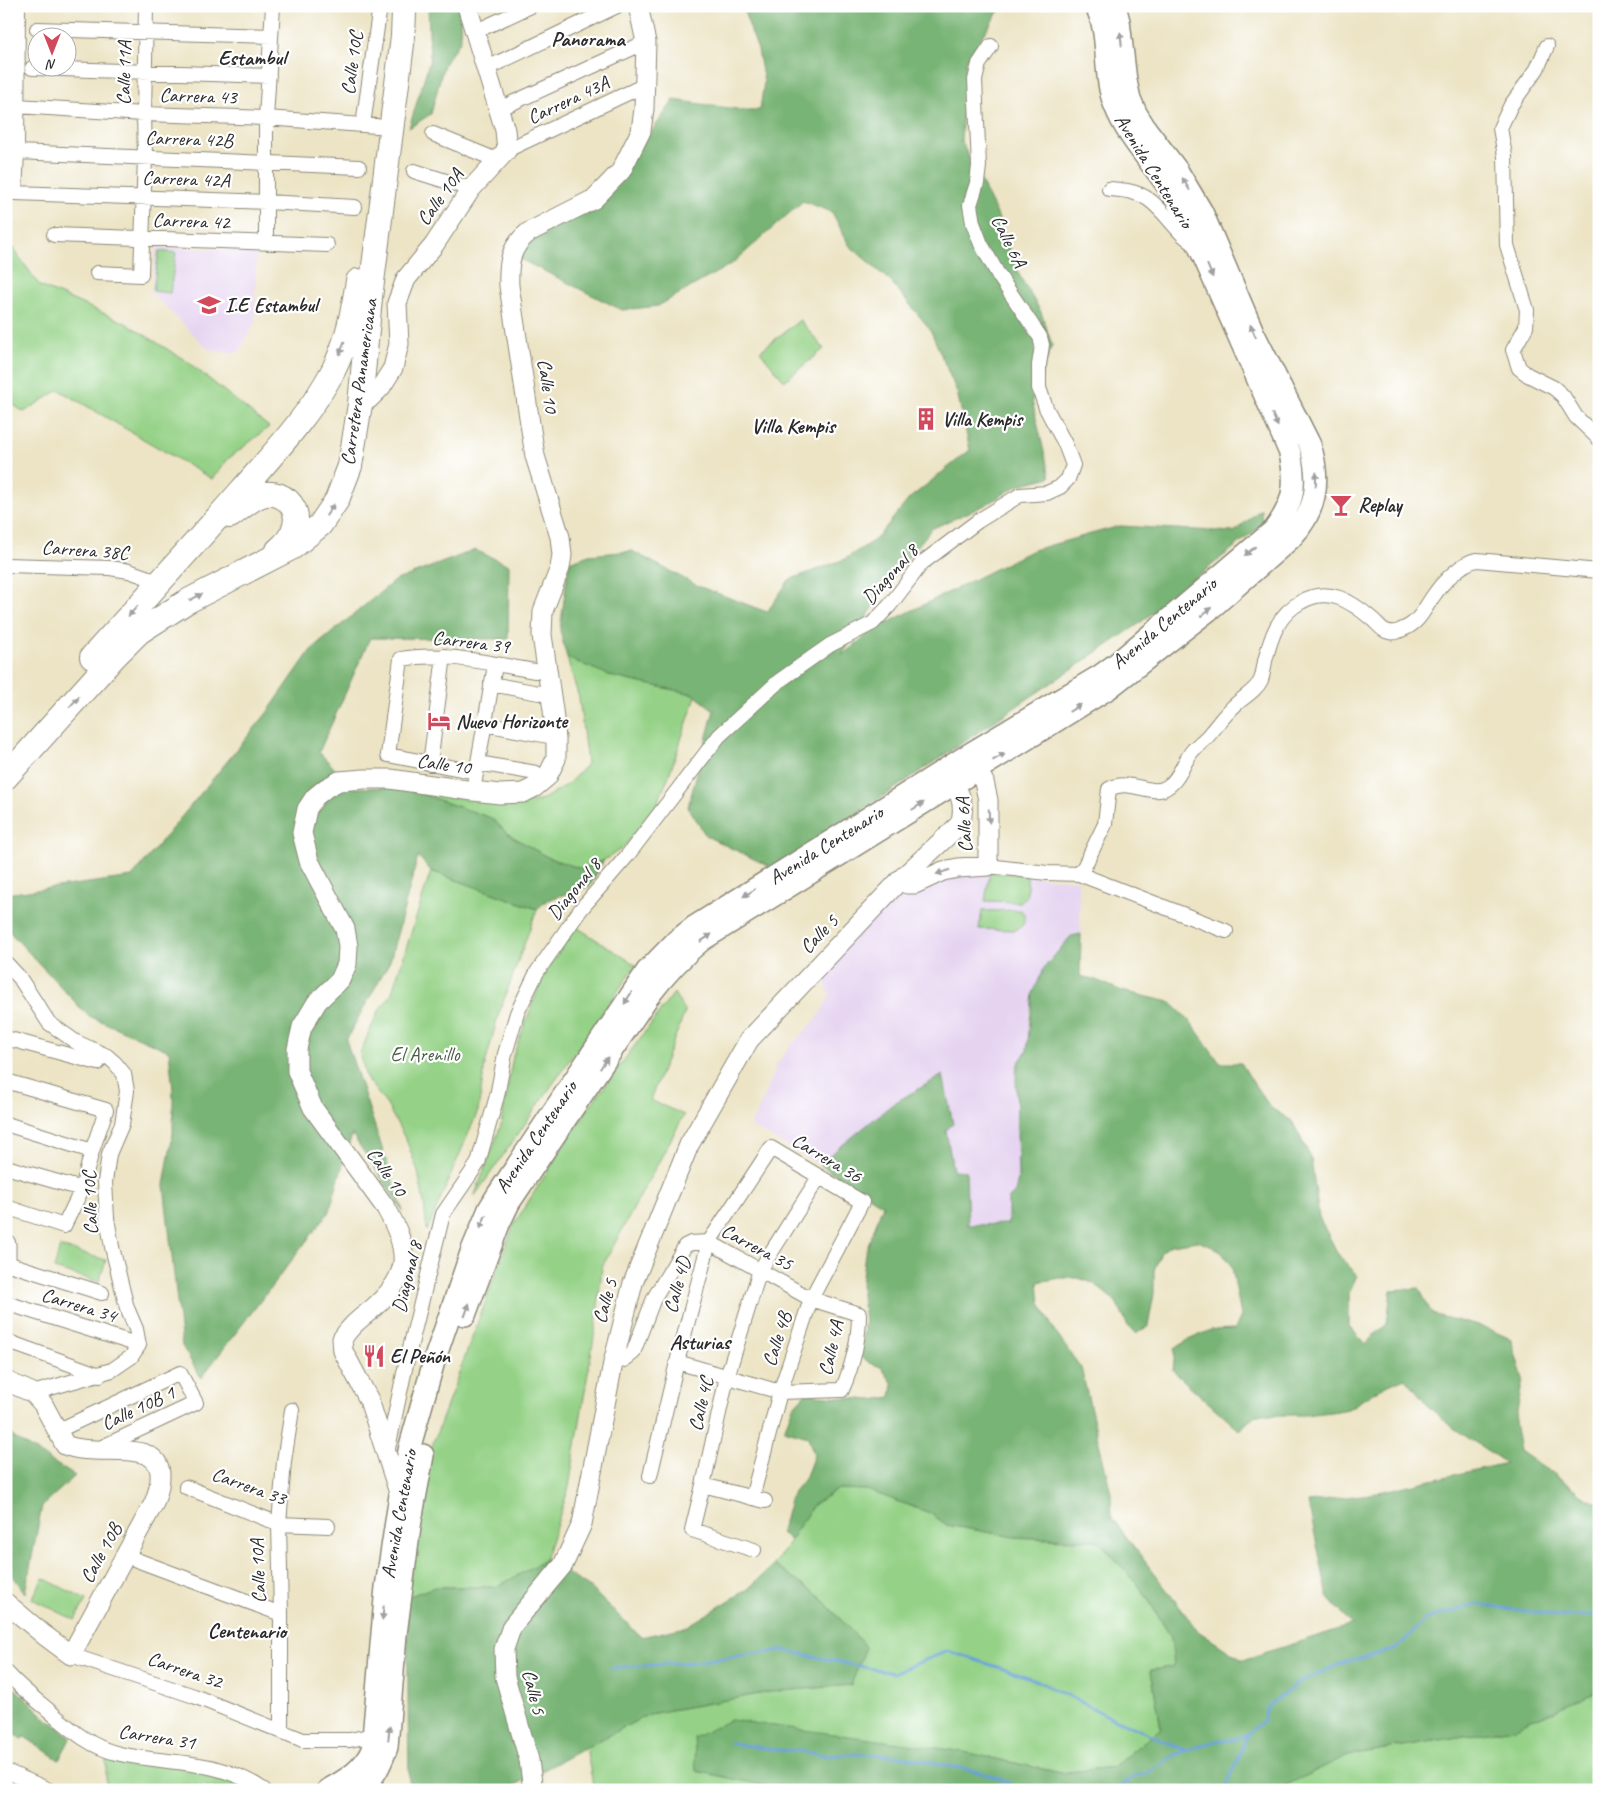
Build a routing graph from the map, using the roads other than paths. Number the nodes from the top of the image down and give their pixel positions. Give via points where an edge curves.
1 (18, 6) edge
2 (146, 6) edge
3 (273, 6) edge
4 (380, 6) edge
5 (386, 6) edge
6 (402, 6) edge
7 (467, 6) edge
8 (531, 6) edge
9 (618, 6) edge
10 (638, 6) edge
11 (1096, 6) edge
12 (1115, 6) edge
13 (78, 30) edge
14 (144, 32) junction
15 (474, 32) junction
16 (271, 36) junction
17 (646, 42) junction
18 (991, 46) dead end
19 (1548, 46) dead end
20 (78, 70) edge
21 (485, 70) junction
22 (144, 72) junction
23 (269, 76) junction
24 (645, 85) junction
25 (13, 102) edge
26 (499, 109) junction
27 (144, 114) junction
28 (266, 118) junction
29 (370, 126) junction
30 (433, 134) dead end
31 (13, 148) edge
32 (503, 156) junction
33 (145, 157) junction
34 (266, 162) junction
35 (359, 168) dead end
36 (414, 171) dead end
37 (471, 189) junction
38 (1109, 189) dead end
39 (144, 198) junction
40 (267, 202) junction
41 (355, 208) dead end
42 (54, 235) dead end
43 (142, 239) junction
44 (266, 243) junction
45 (327, 245) dead end
46 (1200, 247) junction
47 (97, 273) dead end
48 (360, 404) junction
49 (1599, 439) edge
50 (1020, 495) joint
51 (187, 552) junction
52 (6, 565) edge
53 (252, 568) junction
54 (1599, 571) edge
55 (157, 585) junction
56 (444, 656) junction
57 (495, 665) junction
58 (535, 671) dead end
59 (491, 684) junction
60 (539, 693) dead end
61 (1050, 715) junction
62 (484, 724) junction
63 (554, 737) dead end
64 (6, 755) edge
65 (973, 762) junction
66 (430, 764) junction
67 (477, 767) junction
68 (536, 773) dead end
69 (6, 777) edge
70 (949, 777) junction
71 (473, 792) junction
72 (988, 866) junction
73 (1079, 874) junction
74 (900, 880) junction
75 (1226, 930) dead end
76 (6, 963) edge
77 (6, 1038) edge
78 (98, 1063) dead end
79 (6, 1081) edge
80 (6, 1124) edge
81 (771, 1148) joint
82 (92, 1151) junction
83 (6, 1167) edge
84 (819, 1177) junction
85 (82, 1189) junction
86 (862, 1202) joint
87 (6, 1208) edge
88 (709, 1242) junction
89 (6, 1244) edge
90 (6, 1263) edge
91 (760, 1270) junction
92 (102, 1293) dead end
93 (811, 1300) junction
94 (6, 1303) edge
95 (859, 1314) joint
96 (6, 1341) edge
97 (139, 1344) junction
98 (677, 1362) junction
99 (613, 1363) junction
100 (100, 1375) junction
101 (727, 1377) junction
102 (6, 1381) edge
103 (780, 1392) junction
104 (33, 1393) junction
105 (292, 1410) dead end
106 (57, 1431) junction
107 (97, 1450) junction
108 (386, 1456) junction
109 (650, 1476) dead end
110 (704, 1483) junction
111 (186, 1487) dead end
112 (400, 1496) junction
113 (279, 1524) junction
114 (328, 1526) dead end
115 (410, 1526) junction
116 (754, 1550) dead end
117 (126, 1556) junction
118 (6, 1603) edge
119 (281, 1614) junction
120 (71, 1655) junction
121 (6, 1672) edge
122 (281, 1731) junction
123 (364, 1737) dead end
124 (6, 1771) edge
125 (359, 1783) edge
126 (49, 1790) edge
127 (264, 1790) edge
128 (328, 1790) edge
129 (534, 1790) edge

1 - 25 street
2 - 14 street, Calle 11A
3 - 16 street
4 - 29 street, Calle 10C
5 - 29 highway, Carretera Panamericana via 389,31
6 - 48 highway, Carretera Panamericana via 403,36
7 - 15 street
8 - 15 street
9 - 21 street
10 - 17 street, Calle 10
11 - 46 main road, Avenida Centenario via 1103,28 1114,106 1128,133 1177,201
61 -> 12 main road, Avenida Centenario via 1109,688 1208,610 1291,538 1309,514 1316,484 1315,460 1310,445 1254,334 1202,212 1136,113 1126,81
13 - 14 street
14 - 16 street
14 - 22 street, Calle 11A
15 - 21 street
16 - 23 street
17 - 24 street, Calle 10
17 - 26 street
18 - 50 street, Calle 6A via 979,64 975,80 979,166 970,204 973,223 999,276 1040,337 1039,388 1073,466 1068,479 1060,487 1048,492
19 - 49 street via 1500,128 1505,156 1507,245 1527,310 1526,327 1513,350 1514,358 1528,375 1563,396 1576,417
20 - 22 street
21 - 26 street
22 - 23 street
22 - 27 street, Calle 11A
23 - 28 street
24 - 32 street, Carrera 43A
24 - 71 street, Calle 10 via 641,131 621,171 594,199 530,232 520,240 511,257 509,286 535,456 560,537 562,556 543,611 542,635 556,759 547,777 523,793
25 - 27 street, Carrera 43
25 - 31 street
26 - 32 street via 505,130
27 - 28 street, Carrera 43
27 - 33 street, Calle 11A
28 - 29 street, Carrera 43
28 - 34 street
29 -> 51 highway, Carretera Panamericana via 354,304 334,370 296,428
30 - 32 street
31 - 33 street, Carrera 42B
31 - 39 street, Carrera 42A via 15,193
32 - 37 street, Calle 10A
33 - 34 street, Carrera 42B
33 - 39 street, Calle 11A
34 - 35 street, Carrera 42B
34 - 40 street
36 - 37 street
37 - 48 street, Calle 10A via 406,279 397,303 399,344 393,368 382,387
38 - 46 street via 1131,192 1147,199 1182,236
39 - 40 street, Carrera 42A
39 - 43 street, Calle 11A
40 - 41 street, Carrera 42A
40 - 44 street
42 - 43 street, Carrera 42
43 - 44 street, Carrera 42
43 - 47 street, Calle 11A via 141,275
44 - 45 street, Carrera 42
46 -> 61 main road, Avenida Centenario via 1290,453 1294,474 1291,500 1274,530 1135,649
53 -> 48 highway, Carretera Panamericana via 293,547 320,525 336,500 350,466
50 - 108 street, Diagonal 8 via 978,521 922,563 873,623 830,645 780,681 719,736 627,856 581,909 537,972 517,1013 478,1163 444,1214
51 - 53 highway via 249,502 267,494 285,498 295,510 296,526 285,544
51 - 55 highway, Carretera Panamericana
52 - 55 street, Carrera 38C via 110,568 146,577
69 -> 53 highway, Carretera Panamericana via 139,632 170,610
54 - 73 street via 1470,561 1452,575 1412,624 1393,633 1381,628 1347,600 1330,595 1301,601 1285,613 1277,626 1261,680 1192,751 1174,781 1165,789 1117,784 1109,789 1104,824
55 -> 64 highway, Carretera Panamericana
56 - 57 street, Carrera 39
56 - 66 street
56 - 66 street, Carrera 39 via 421,655 401,659 388,755
57 - 58 street, Carrera 39
57 - 59 street
59 - 60 street
59 - 62 street
61 - 65 main road, Avenida Centenario
62 - 63 street
62 - 67 street
65 - 70 main road, Avenida Centenario
65 -> 72 street, Calle 6A via 984,782 988,800
66 - 67 street
67 - 68 street
67 - 71 street
70 - 74 street, Calle 5 via 963,804 960,824
70 -> 112 main road, Avenida Centenario via 694,927 667,950 637,984 489,1208 435,1358
115 -> 70 main road, Avenida Centenario via 427,1436 446,1367 503,1213 648,997 671,969 702,940
71 - 108 street, Calle 10 via 390,779 338,782 315,797 307,809 302,833 309,861 345,929 348,946 347,964 340,980 317,1002 302,1027 297,1071 313,1108 386,1208 402,1242 404,1263 396,1284 352,1325 342,1339 343,1351 369,1400
72 - 73 street
72 -> 74 street via 958,868 914,884
73 - 75 street
74 - 99 street, Calle 5 via 749,1040 689,1145 633,1283
76 - 97 street, Calle 10C via 49,1023 76,1042 107,1056 124,1074 127,1091 122,1124 109,1154 105,1182 107,1218 127,1308
77 - 78 street
79 - 82 street via 106,1110
80 - 82 street
81 - 84 street, Carrera 36
81 - 88 street, Calle 4D
82 - 85 street
83 - 85 street
84 - 86 street, Carrera 36
84 - 91 street, Calle 4C
85 - 87 street via 64,1226
86 - 93 street, Calle 4B
88 - 91 street, Carrera 35
88 - 98 street, Calle 4D
88 - 99 street, Carrera 35 via 685,1246 654,1298 633,1353
89 - 90 street
90 - 92 street
91 - 93 street, Carrera 35
91 - 101 street, Calle 4C
93 - 95 street, Carrera 35
93 - 103 street, Calle 4B
94 - 97 street, Carrera 34
95 - 103 street, Calle 4A via 859,1331 842,1390
96 - 100 street
97 - 100 street via 131,1357
98 - 101 street
98 - 109 street, Calle 4D
99 - 129 street, Calle 5 via 582,1524 562,1564 512,1626 504,1649 505,1677 529,1760
100 - 104 street
101 - 103 street
101 - 110 street, Calle 4C
102 - 104 street
103 - 110 street, Calle 4B via 758,1499
104 - 106 street
105 - 113 street, Calle 10A
106 - 107 street via 65,1444 72,1448
106 - 107 street, Calle 10B 1 via 180,1373 196,1403
107 - 117 street, Calle 10B via 136,1451 148,1455 160,1470 161,1480 154,1503
108 - 112 street, Calle 10
110 - 116 street, Calle 4C via 692,1530
111 - 113 street, Carrera 33
112 - 115 street, Calle 10
112 -> 125 main road, Avenida Centenario via 386,1587 372,1750
113 - 114 street, Carrera 33
113 - 119 street, Calle 10A
125 -> 115 main road, Avenida Centenario via 382,1764 387,1747 396,1634
117 - 119 street
117 - 120 street, Calle 10B
118 - 120 street, Carrera 32
119 - 122 street, Calle 10A
120 - 122 street, Carrera 32 via 194,1696
121 - 127 street, Carrera 31 via 76,1733 102,1749 226,1770
122 - 123 street, Carrera 32 via 303,1740
124 - 126 street
125 - 128 main road, Avenida Centenario

